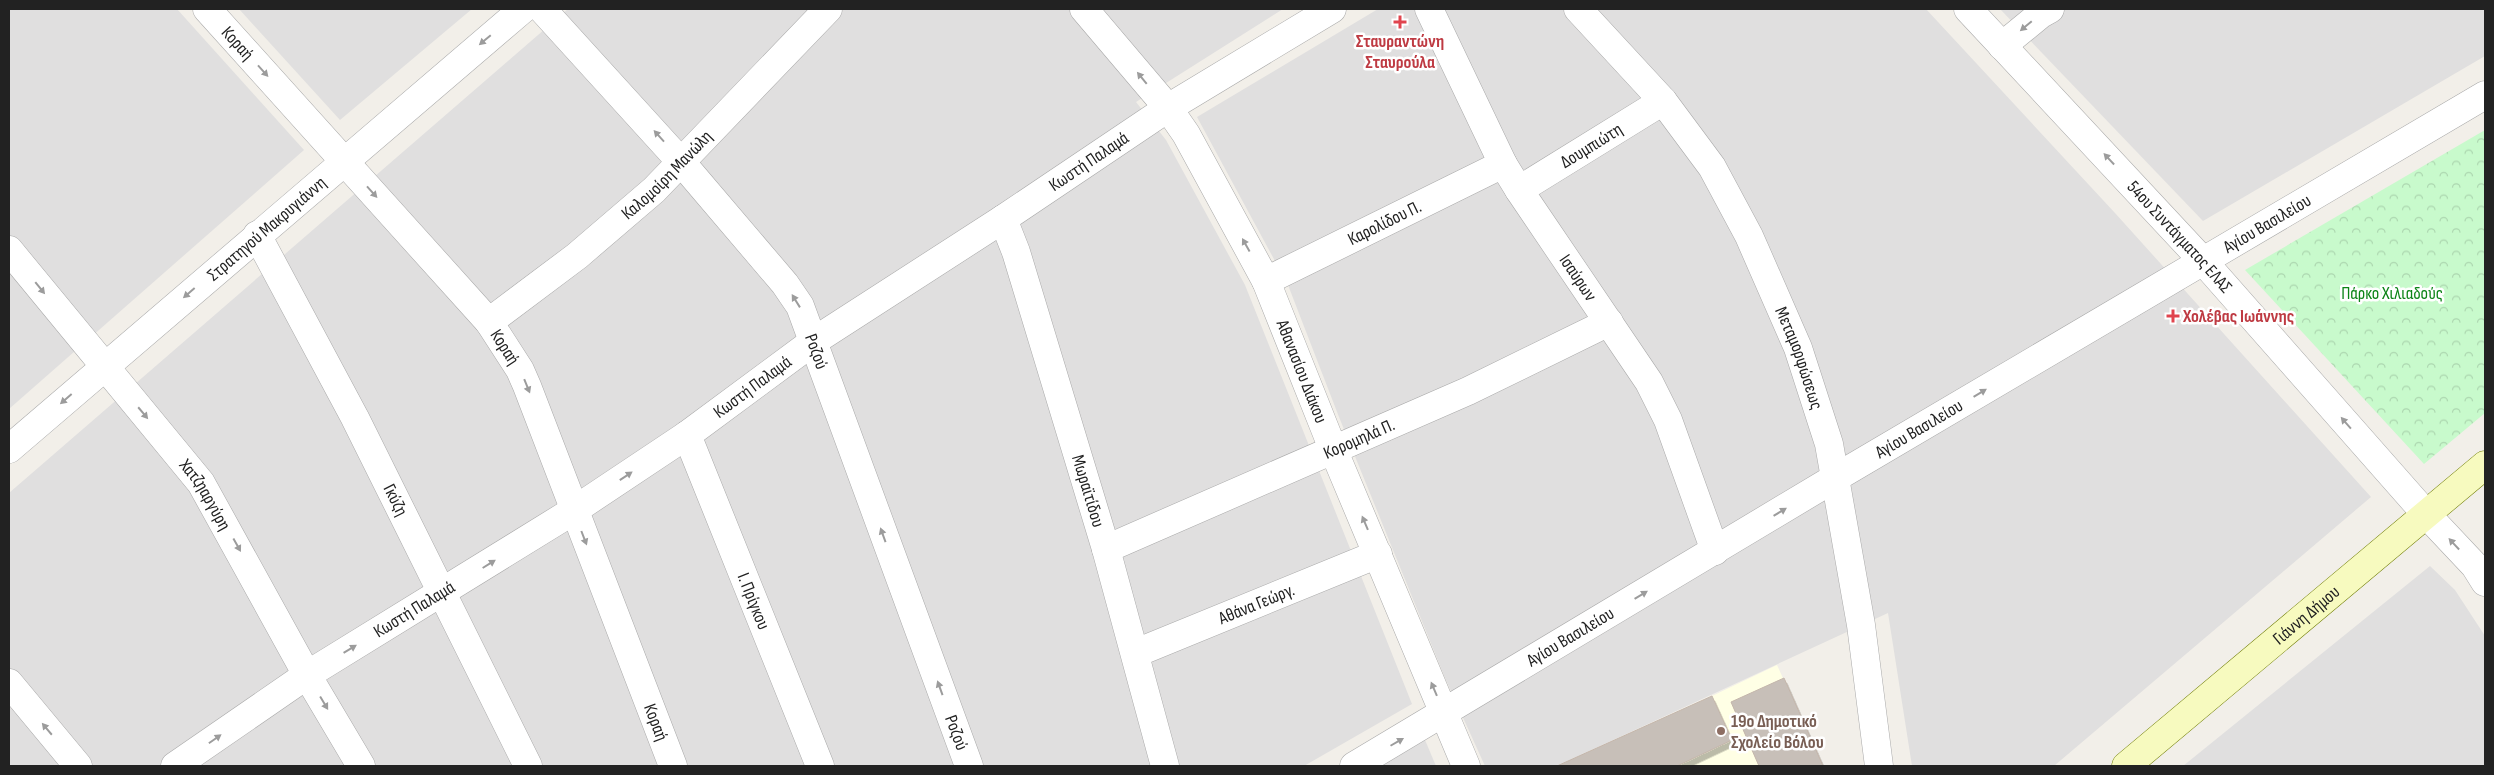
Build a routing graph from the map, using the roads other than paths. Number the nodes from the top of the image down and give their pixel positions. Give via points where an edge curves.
1 (207, 9) edge
2 (523, 9) edge
3 (542, 9) edge
4 (828, 9) edge
5 (1084, 9) edge
6 (1332, 9) edge
7 (1429, 9) edge
8 (1578, 9) edge
9 (1968, 9) edge
10 (2050, 9) edge
11 (2002, 46) junction
12 (2485, 95) edge
13 (1663, 101) junction
14 (1168, 108) junction
15 (343, 160) junction
16 (682, 163) junction
17 (1503, 164) junction
18 (1519, 190) junction
19 (1003, 219) junction
20 (256, 235) junction
21 (9, 250) edge
22 (2203, 261) junction
23 (1266, 281) junction
24 (489, 322) junction
25 (1608, 322) junction
26 (814, 340) junction
27 (104, 366) junction
28 (687, 435) junction
29 (9, 449) edge
30 (1334, 449) junction
31 (2485, 464) edge
32 (1835, 478) junction
33 (574, 511) junction
34 (2426, 514) junction
35 (1106, 549) junction
36 (1715, 551) junction
37 (1378, 554) junction
38 (2485, 582) edge
39 (443, 592) junction
40 (1136, 653) junction
41 (307, 675) junction
42 (9, 683) edge
43 (1445, 713) junction
44 (78, 766) edge
45 (175, 766) edge
46 (361, 766) edge
47 (528, 766) edge
48 (673, 766) edge
49 (820, 766) edge
50 (969, 766) edge
51 (1165, 766) edge
52 (1354, 766) edge
53 (1466, 766) edge
54 (1879, 766) edge
55 (2128, 766) edge

1 -> 15 street, Κοραή
2 -> 15 street, Στρατηγού Μακρυγιάννη
16 -> 3 street, Ροζού
4 - 16 street, Καλομοίρη Μανώλη
14 -> 5 street, Αθανασίου Διάκου
6 - 14 street, Κωστή Παλαμά
7 - 17 street, Ισαύρων
8 - 13 street, Μεταμορφώσεως
9 - 11 street, 54ου Συντάγματος ΕΛΑΣ
10 -> 11 street
22 -> 11 street, 54ου Συντάγματος ΕΛΑΣ
12 - 22 street, Αγίου Βασιλείου
13 - 18 street, Δουμπιώτη
13 - 32 street, Μεταμορφώσεως via 1712,167 1766,270 1810,379 1827,436
14 - 19 street, Κωστή Παλαμά
23 -> 14 street, Αθανασίου Διάκου via 1186,134
15 - 20 street, Στρατηγού Μακρυγιάννη
15 -> 24 street, Κοραή
16 - 24 street, Καλομοίρη Μανώλη via 616,225
26 -> 16 street, Ροζού via 800,306 785,284
17 - 18 street, Ισαύρων
17 - 23 street, Καρολίδου Π.
18 - 25 street, Ισαύρων
19 - 26 street, Κωστή Παλαμά
19 - 35 street, Μωραϊτίδου via 1019,261
20 -> 27 street, Στρατηγού Μακρυγιάννη
20 - 39 street, Γκύζη via 355,418
21 -> 27 street, Χατζηαργύρη
32 -> 22 street, Αγίου Βασιλείου
34 -> 22 street, 54ου Συντάγματος ΕΛΑΣ
23 - 30 street, Αθανασίου Διάκου
24 -> 33 street, Κοραή via 528,386
25 - 30 street, Κορομηλά Π. via 1468,391
25 - 36 street, Ισαύρων via 1649,382 1668,420
26 - 28 street, Κωστή Παλαμά
50 -> 26 street, Ροζού
27 -> 29 street, Στρατηγού Μακρυγιάννη
27 -> 41 street, Χατζηαργύρη via 201,483
33 -> 28 street, Κωστή Παλαμά
28 - 49 street, Ι. Πρίγκου
30 - 35 street, Κορομηλά Π.
37 -> 30 street, Αθανασίου Διάκου
31 - 34 street, Γιάννη Δήμου
36 -> 32 street, Αγίου Βασιλείου
32 - 54 street, Μεταμορφώσεως via 1861,625
39 -> 33 street, Κωστή Παλαμά
33 -> 48 street, Κοραή
38 -> 34 street, 54ου Συντάγματος ΕΛΑΣ via 2475,566
34 - 55 street, Γιάννη Δήμου
35 - 40 street, Μωραϊτίδου
43 -> 36 street, Αγίου Βασιλείου
37 - 40 street, Αθάνα Γεώργ.
43 -> 37 street, Αθανασίου Διάκου
41 -> 39 street, Κωστή Παλαμά
39 - 47 street, Γκύζη
40 - 51 street, Μωραϊτίδου
45 -> 41 street, Κωστή Παλαμά
41 -> 46 street, Χατζηαργύρη
44 -> 42 street
52 -> 43 street, Αγίου Βασιλείου
43 - 53 street, Αθανασίου Διάκου

